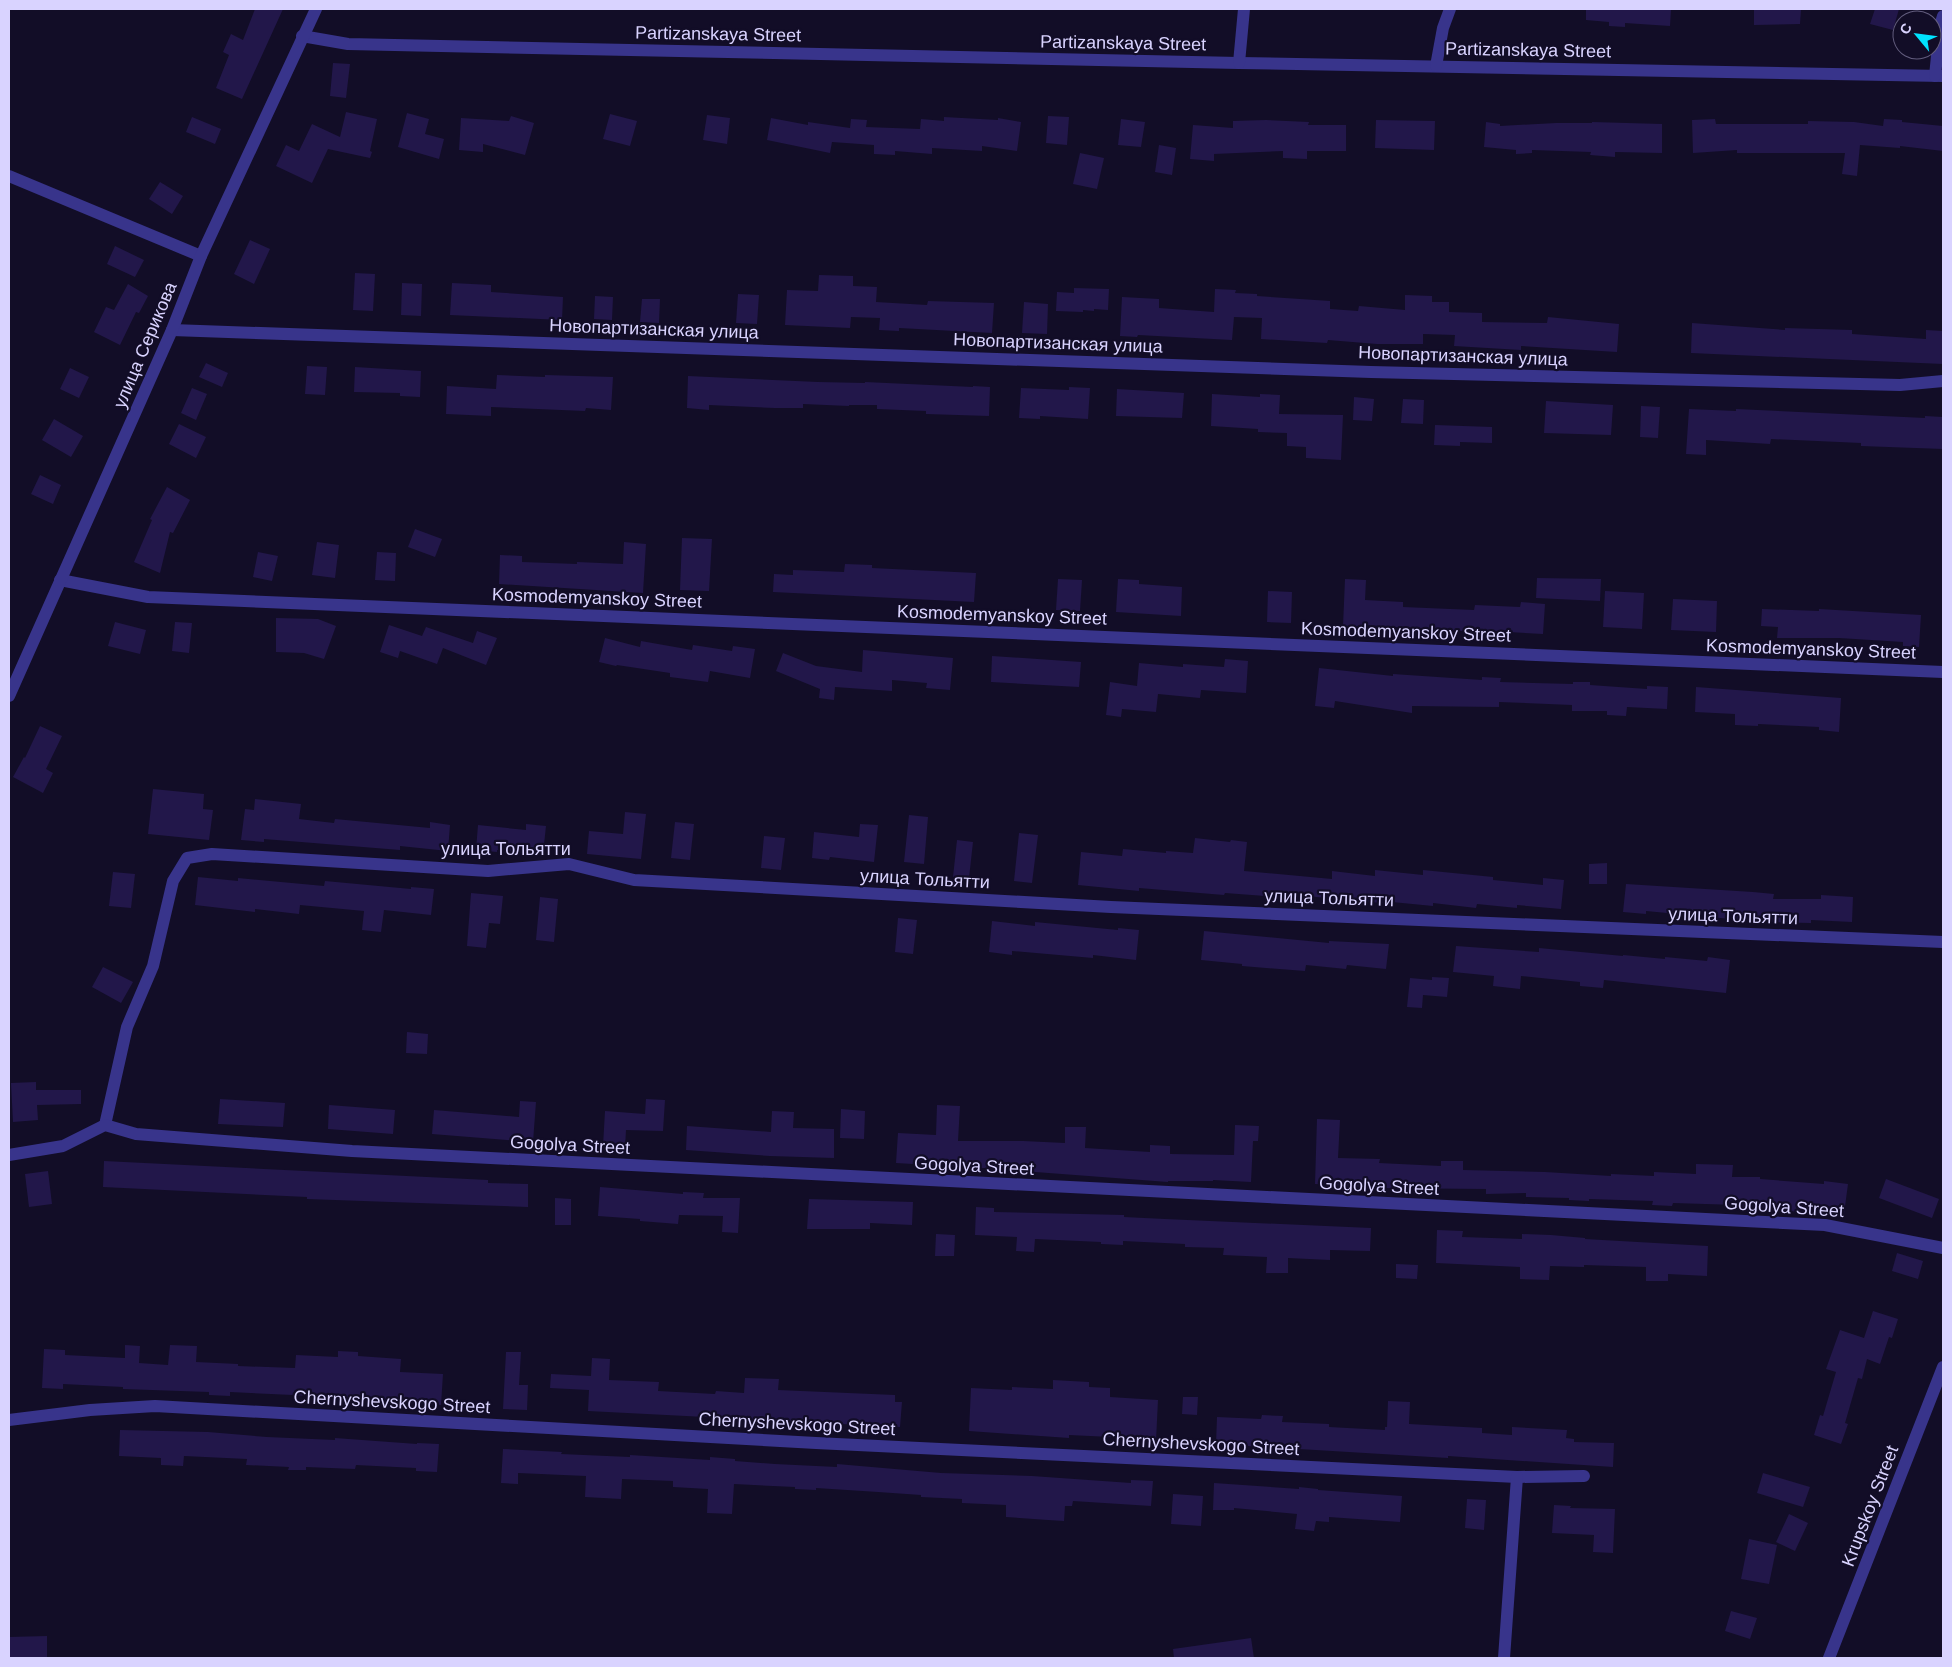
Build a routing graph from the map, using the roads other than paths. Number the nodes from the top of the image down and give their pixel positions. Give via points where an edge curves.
1 (316, 9) edge
2 (1244, 9) edge
3 (1450, 9) edge
4 (1943, 16) edge
5 (302, 36) junction
6 (1238, 63) junction
7 (1436, 66) junction
8 (1939, 76) edge
9 (9, 176) edge
10 (202, 256) junction
11 (172, 330) junction
12 (1943, 381) edge
13 (60, 580) junction
14 (1943, 672) edge
15 (9, 696) edge
16 (1943, 942) edge
17 (106, 1125) junction
18 (9, 1155) edge
19 (1943, 1248) edge
20 (1943, 1367) edge
21 (9, 1420) edge
22 (1584, 1476) dead end
23 (1517, 1477) junction
24 (1504, 1658) edge
25 (1829, 1658) edge

1 - 5 street, улица Серикова
2 - 6 street
3 - 7 street
4 - 8 street
5 - 6 street, Partizanskaya Street via 348,44
5 - 10 street, улица Серикова
6 - 7 street, Partizanskaya Street
7 - 8 street, Partizanskaya Street
9 - 10 street
10 - 11 street, улица Серикова
11 - 12 street, Новопартизанская улица via 1371,372 1900,386
11 - 13 street, улица Серикова
13 - 14 street, Kosmodemyanskoy Street via 158,597
13 - 15 street, улица Серикова
16 - 17 street, улица Тольятти via 1111,907 634,880 569,864 488,871 212,854 188,858 173,881 152,966 127,1027
17 - 18 street via 63,1146
17 - 19 street, Gogolya Street via 136,1134 362,1152 1825,1225
20 - 25 street, Krupskoy Street
21 - 23 street, Chernyshevskogo Street via 155,1406
22 - 23 street, Chernyshevskogo Street
23 - 24 street

